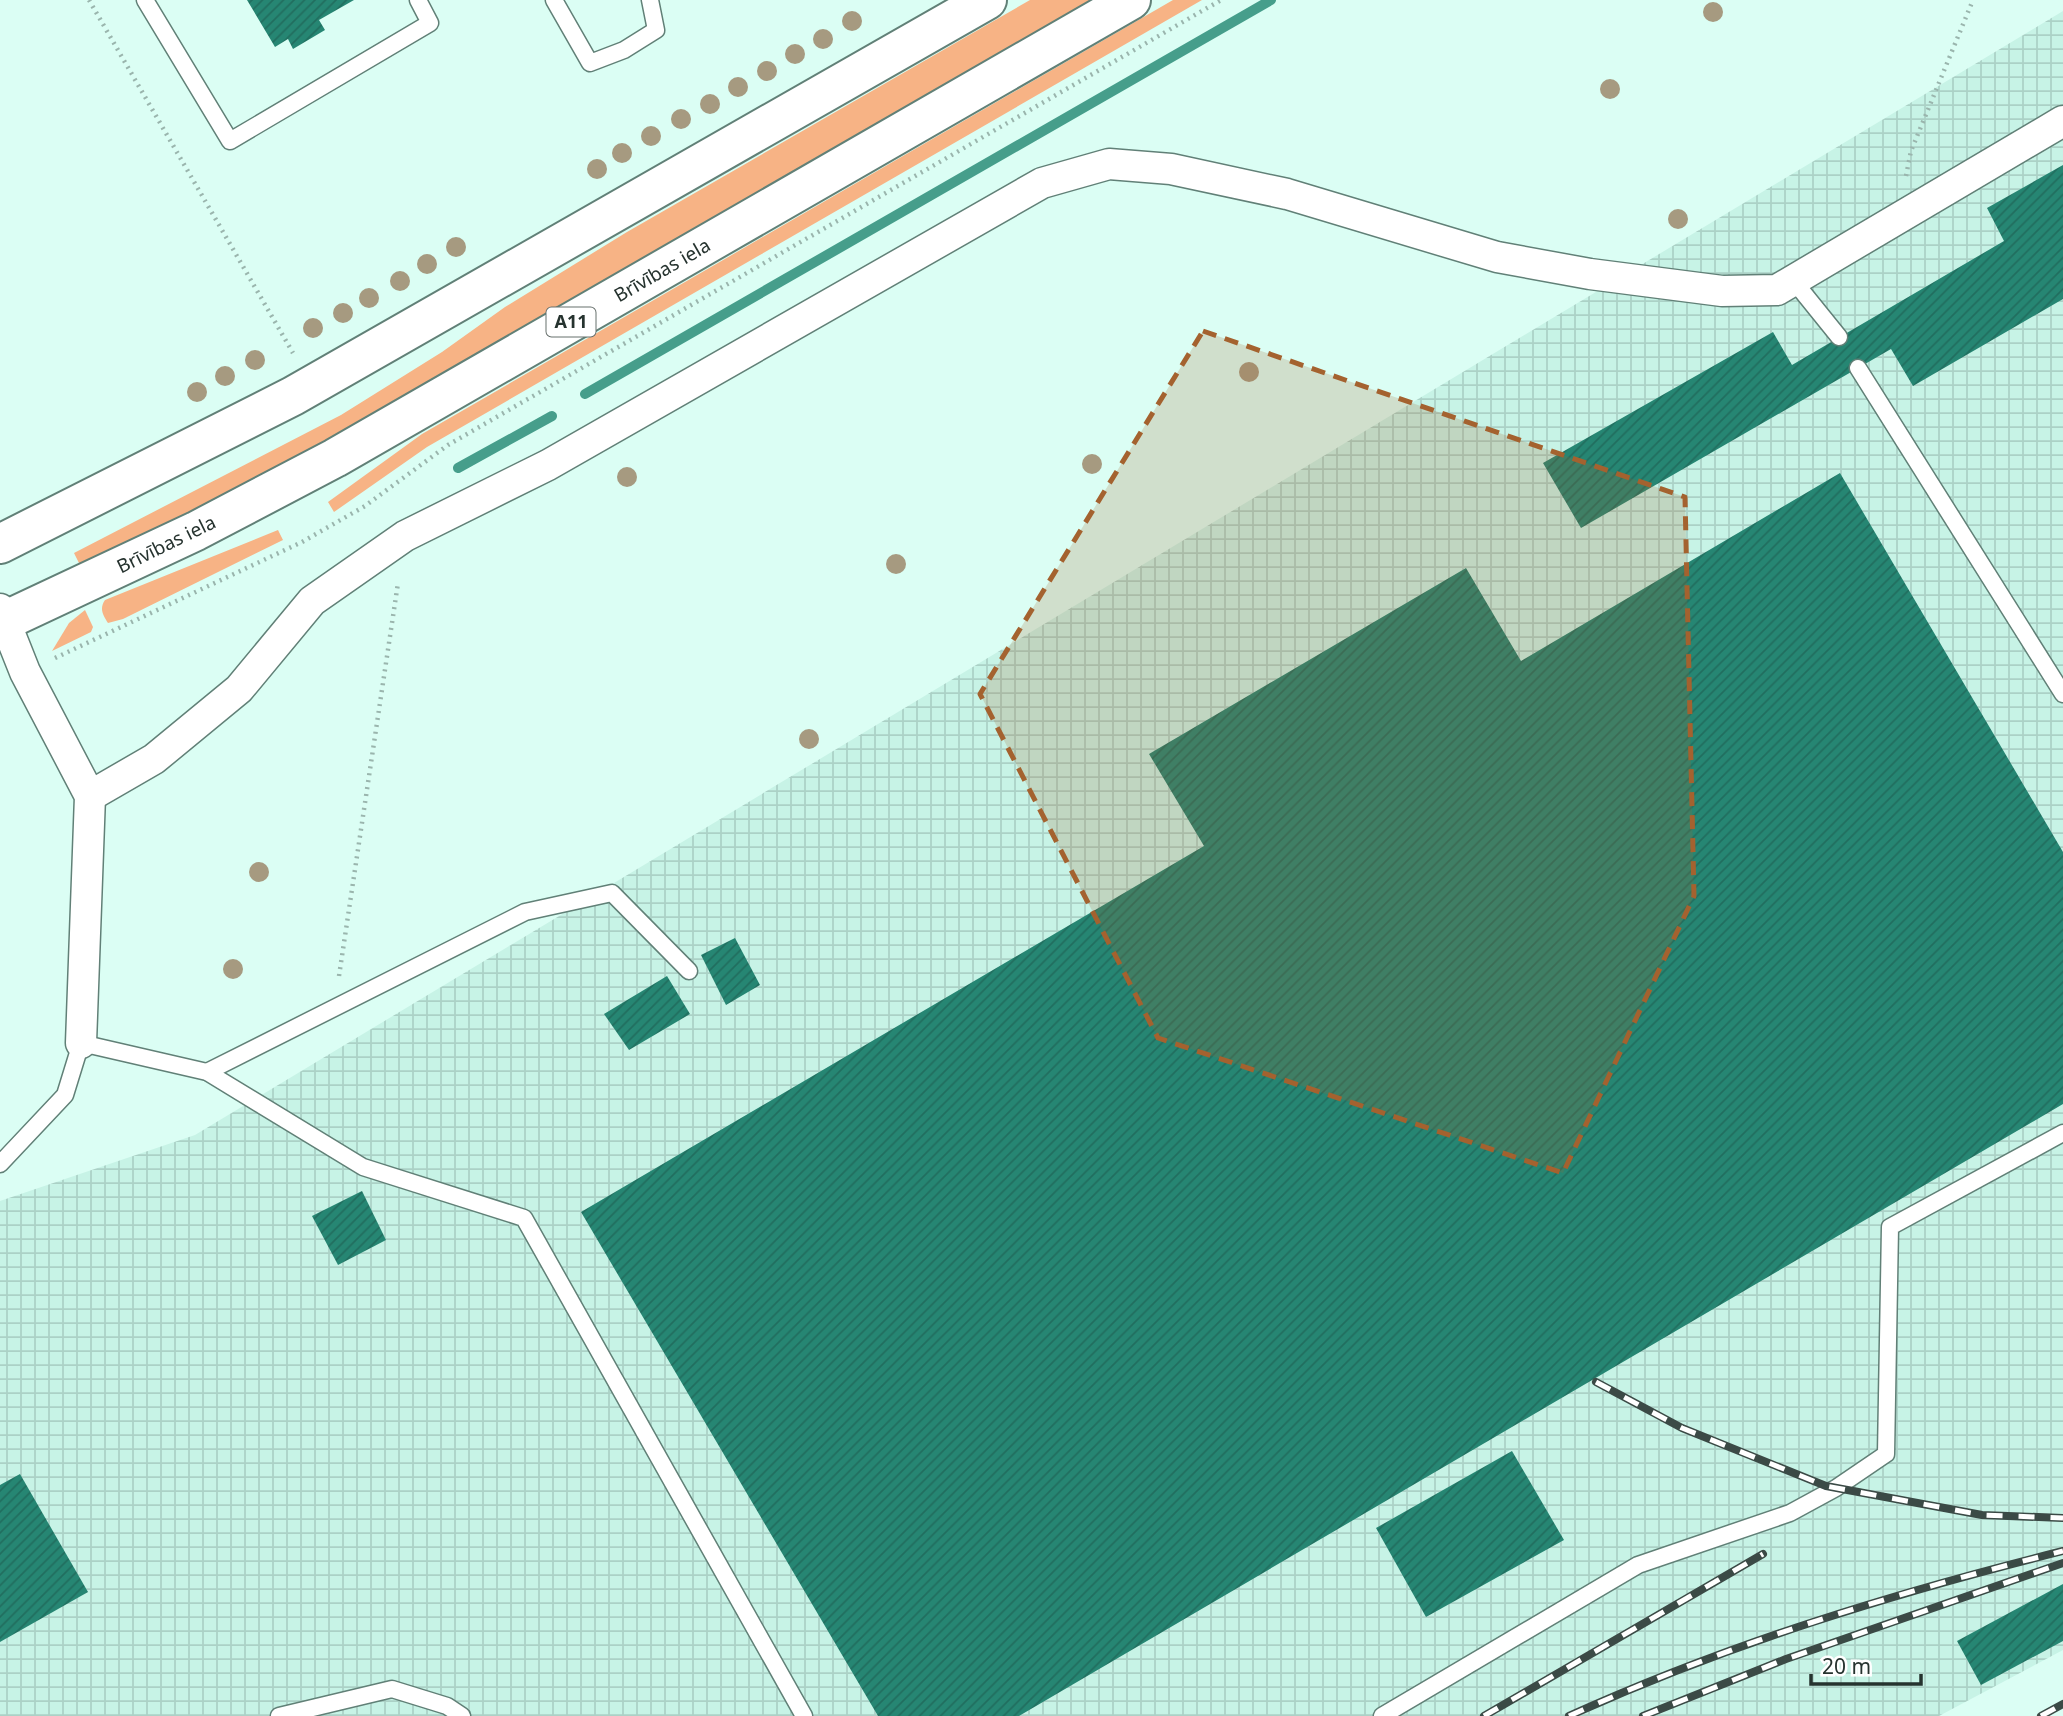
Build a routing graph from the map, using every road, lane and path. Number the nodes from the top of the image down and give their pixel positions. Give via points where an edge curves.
1 (89, 0) edge
2 (145, 0) edge
3 (418, 0) edge
4 (554, 0) edge
5 (650, 0) edge
6 (987, 0) edge
7 (1131, 0) edge
8 (1221, 0) edge
9 (1973, 0) edge
10 (2063, 121) edge
11 (1899, 218) junction
12 (1793, 280) junction
13 (1839, 337) dead end
14 (293, 353) dead end
15 (1858, 368) dead end
16 (405, 536) junction
17 (0, 544) edge
18 (2, 617) edge
19 (51, 660) dead end
20 (2063, 695) edge
21 (90, 796) junction
22 (689, 971) dead end
23 (334, 1007) junction
24 (81, 1043) junction
25 (207, 1072) junction
26 (2063, 1133) edge
27 (0, 1164) edge
28 (299, 1714) edge
29 (279, 1716) edge
30 (462, 1716) edge
31 (804, 1716) edge
32 (1382, 1716) edge

1 - 14 path
2 - 3 lane via 230,141 430,23
4 - 5 lane via 590,63 624,50 656,30
6 - 17 highway via 293,396
7 - 18 highway, Brīvības iela / A11 via 335,458 196,531
8 - 19 path via 460,438 365,506 302,542
9 - 11 path via 1910,151
10 - 11 street
11 - 12 street
12 - 13 lane
12 - 16 street via 1777,290 1722,291 1590,274 1497,257 1287,194 1171,169 1109,164 1042,183 548,465
15 - 20 lane
16 - 21 street via 312,601 228,697 154,759
16 - 23 path
18 - 21 street via 25,672
21 - 24 street
22 - 23 lane via 612,893 525,912
23 - 25 lane
24 - 25 lane
24 - 27 lane via 65,1095
25 - 31 lane via 363,1167 524,1218
26 - 32 lane via 1890,1227 1886,1454 1790,1513 1638,1565
28 - 29 lane
28 - 30 lane via 392,1689 447,1706

